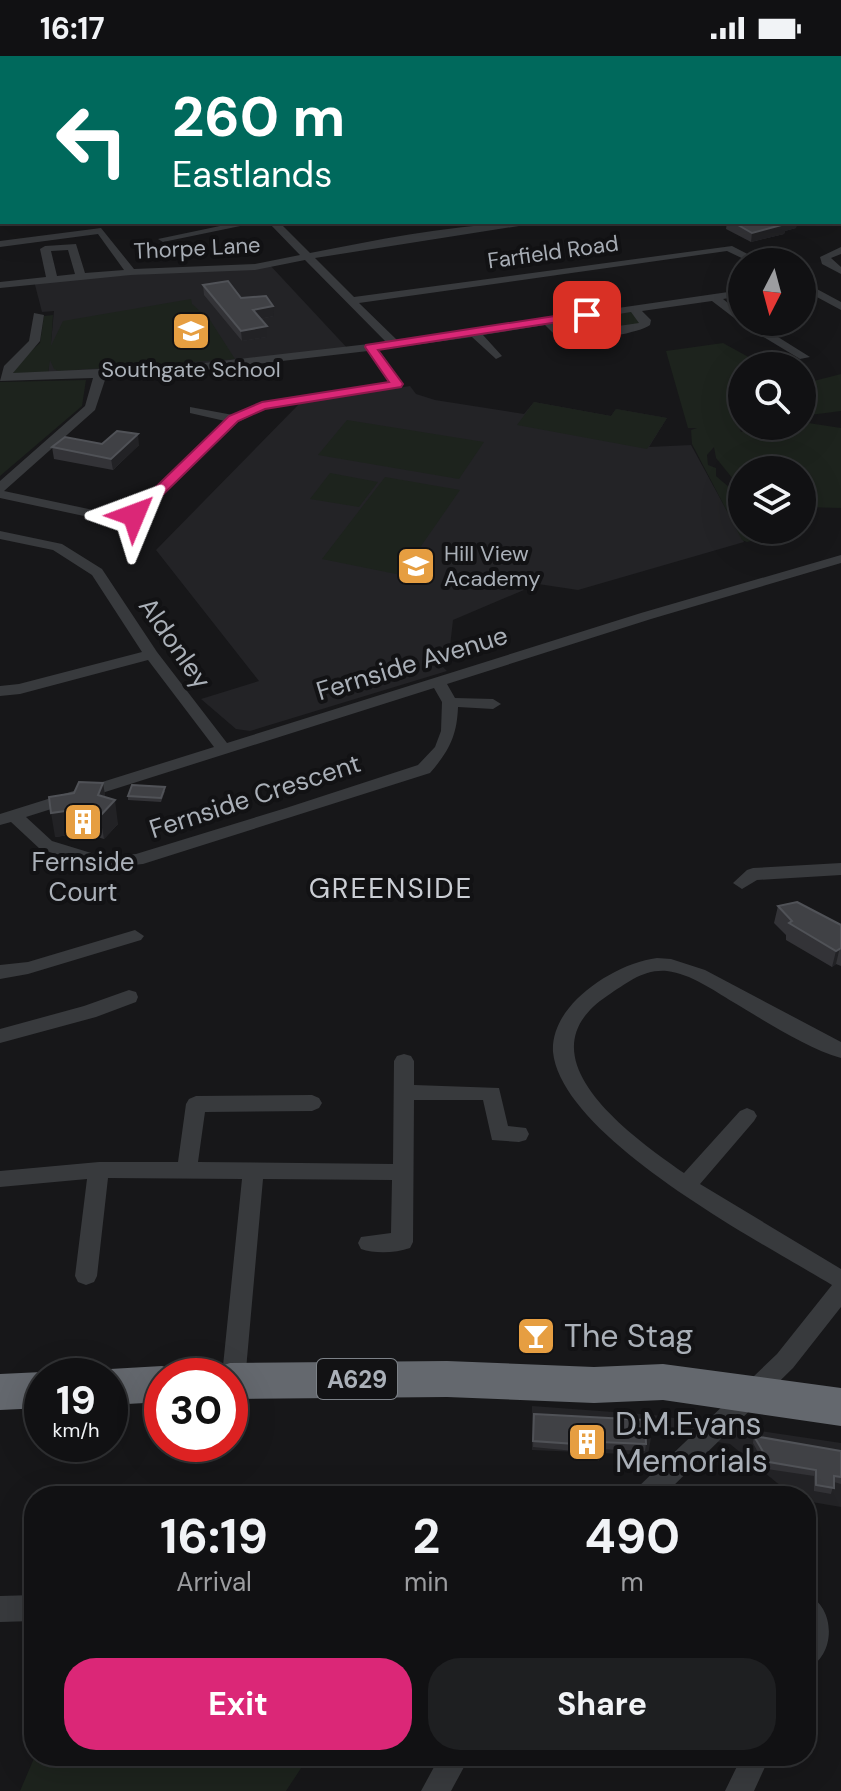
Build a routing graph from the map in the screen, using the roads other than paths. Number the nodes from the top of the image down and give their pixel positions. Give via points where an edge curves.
1 (244, 224) edge
2 (275, 224) edge
3 (525, 224) edge
4 (163, 239) dead end
5 (0, 244) edge
6 (728, 248) edge
7 (841, 250) edge
8 (307, 256) junction
9 (131, 272) junction
10 (841, 273) edge
11 (81, 277) junction
12 (828, 278) dead end
13 (52, 279) junction
14 (0, 285) edge
15 (816, 292) edge
16 (728, 295) edge
17 (714, 297) junction
18 (350, 301) junction
19 (841, 307) edge
20 (633, 308) junction
21 (728, 308) edge
22 (38, 315) dead end
23 (547, 321) junction
24 (474, 332) junction
25 (770, 336) edge
26 (394, 344) junction
27 (371, 347) junction
28 (796, 352) edge
29 (496, 356) dead end
30 (100, 376) junction
31 (3, 377) edge
32 (194, 410) dead end
33 (234, 419) junction
34 (0, 491) edge
35 (7, 537) edge
36 (0, 552) edge
37 (841, 559) edge
38 (151, 654) junction
39 (438, 682) junction
40 (0, 691) edge
41 (450, 702) junction
42 (493, 704) dead end
43 (223, 748) junction
44 (8, 818) edge
45 (841, 869) edge
46 (742, 883) dead end
47 (135, 936) dead end
48 (0, 972) edge
49 (129, 997) dead end
50 (0, 1036) edge
51 (841, 1051) edge
52 (404, 1061) dead end
53 (404, 1092) junction
54 (312, 1103) dead end
55 (747, 1116) dead end
56 (519, 1134) dead end
57 (99, 1170) junction
58 (187, 1171) junction
59 (403, 1172) junction
60 (253, 1173) junction
61 (0, 1179) edge
62 (687, 1184) junction
63 (369, 1243) dead end
64 (86, 1276) dead end
65 (841, 1280) edge
66 (841, 1290) edge
67 (234, 1358) edge
68 (248, 1381) edge
69 (24, 1391) edge
70 (0, 1392) edge
71 (744, 1401) junction
72 (841, 1407) edge
73 (841, 1427) edge
74 (656, 1486) edge
75 (24, 1608) edge
76 (0, 1609) edge
77 (816, 1620) edge
78 (816, 1639) edge
79 (450, 1766) edge
80 (751, 1766) edge
81 (435, 1791) edge
82 (739, 1791) edge

1 - 4 street
2 - 8 street
3 - 8 street, Thorpe Lane
5 - 9 street via 101,231
6 - 18 street, Farfield Road
7 - 10 street via 825,257
8 - 9 street, Thorpe Lane via 255,267
8 - 18 street
9 - 11 street, Thorpe Lane
10 - 12 street
11 - 13 street, Thorpe Lane
11 - 13 street via 72,246 67,245 45,249
13 - 14 street, Thorpe Lane
15 - 19 street
16 - 17 street
17 - 20 street
17 - 21 street
18 - 26 street
20 - 23 street
20 - 23 street via 645,320 637,328 570,337
22 - 31 street via 36,341
23 - 24 street
24 - 26 street
24 - 29 street
25 - 28 street
26 - 27 street
27 - 30 street via 213,368
27 - 33 street via 397,384 262,406
30 - 31 street
30 - 34 street via 91,407
32 - 33 street
33 - 34 street via 134,515 123,519
35 - 36 street
35 - 38 street, Aldonley via 57,547 97,572
37 - 39 street, Fernside Avenue
38 - 40 street
38 - 43 street, Aldonley
39 - 41 street
39 - 43 street, Fernside Avenue
41 - 42 street, Fernside Avenue
41 - 44 street, Fernside Crescent via 449,731 442,749 424,769 137,860 100,862 46,845
43 - 44 street, Fernside Avenue
45 - 46 street via 753,874
47 - 48 street
49 - 50 street
51 - 62 street via 679,967 641,966 586,1000 567,1025 561,1049 573,1081 631,1146
52 - 53 street
53 - 56 street via 492,1093 499,1134
53 - 59 street
54 - 58 street via 196,1104
55 - 62 street
57 - 58 street
57 - 61 street
57 - 64 street
58 - 60 street
59 - 60 street
59 - 63 street via 402,1242
60 - 67 street
62 - 65 street
66 - 71 street via 785,1361
68 - 71 highway, A629 via 433,1379 594,1385 659,1399
69 - 70 highway
71 - 72 highway, A629
71 - 73 highway, A629
71 - 74 street
75 - 76 street
77 - 78 street
79 - 81 street
80 - 82 street

